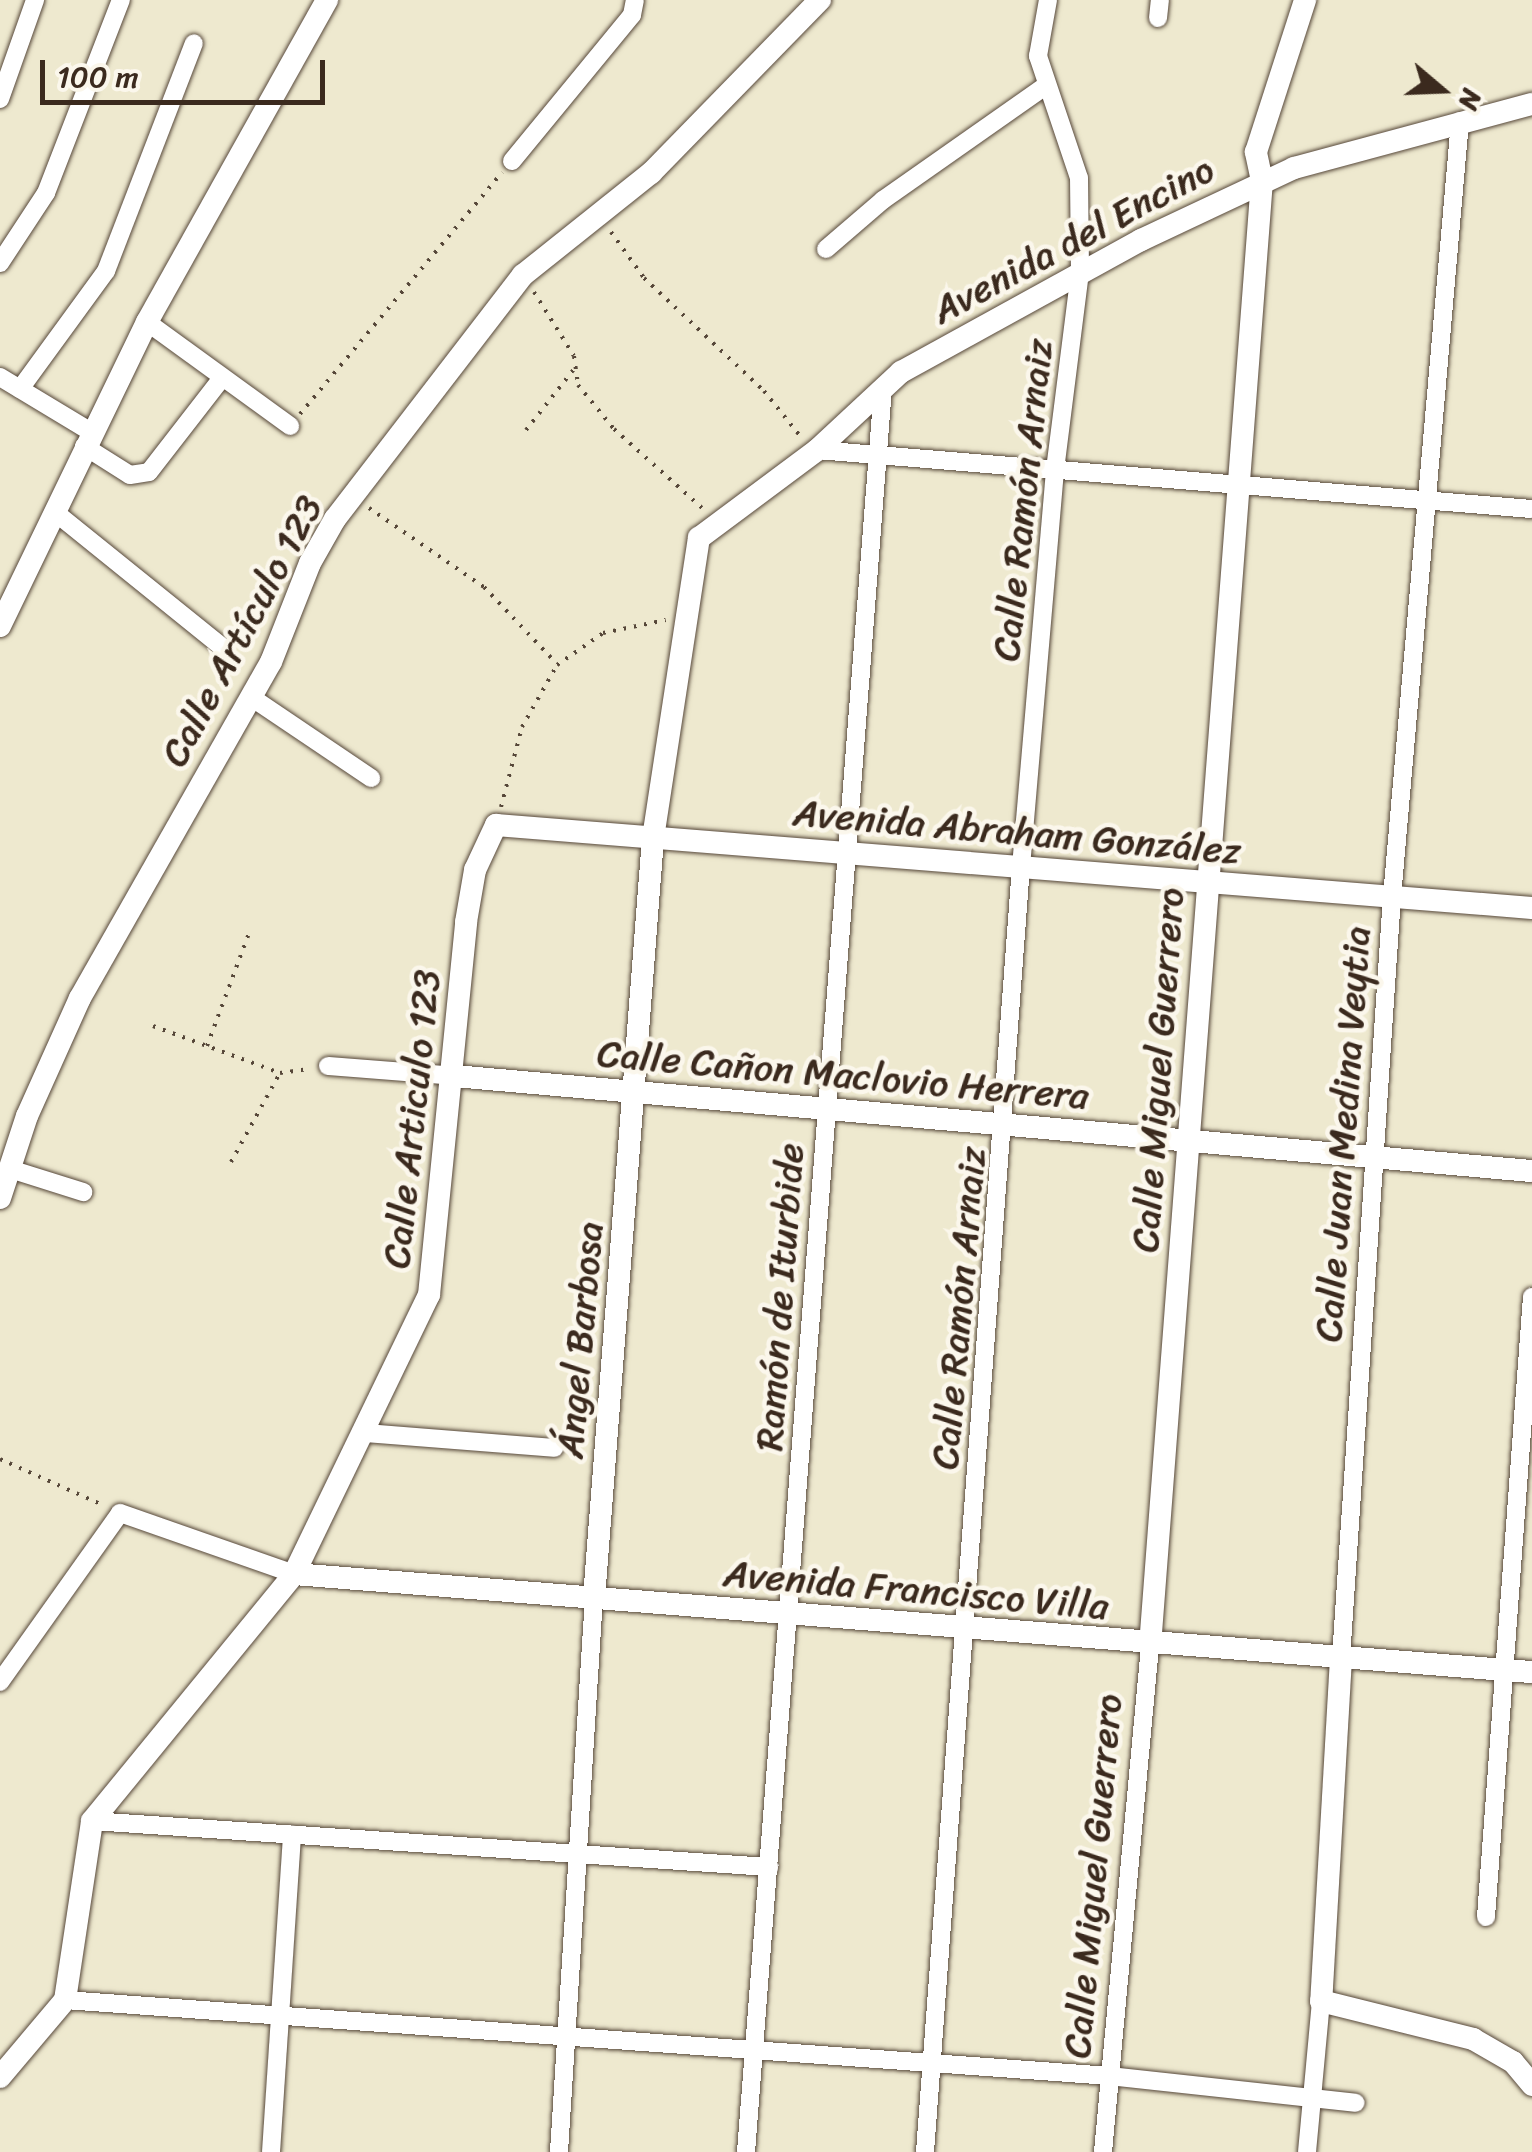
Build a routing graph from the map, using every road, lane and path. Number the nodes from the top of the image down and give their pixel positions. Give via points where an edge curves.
1 (35, 0) edge
2 (121, 0) edge
3 (326, 0) edge
4 (820, 0) edge
5 (1048, 0) edge
6 (1305, 0) edge
7 (636, 2) edge
8 (194, 43) dead end
9 (1044, 87) junction
10 (0, 99) edge
11 (1532, 104) edge
12 (1460, 121) junction
13 (512, 161) joint
14 (1262, 181) junction
15 (599, 216) junction
16 (826, 249) dead end
17 (0, 263) edge
18 (1080, 272) junction
19 (523, 275) junction
20 (146, 322) junction
21 (574, 369) junction
22 (0, 377) edge
23 (222, 378) junction
24 (883, 386) junction
25 (20, 390) junction
26 (290, 426) joint
27 (526, 430) dead end
28 (88, 439) junction
29 (815, 452) junction
30 (878, 455) junction
31 (1056, 470) junction
32 (1236, 485) junction
33 (353, 496) junction
34 (1430, 501) junction
35 (1532, 509) edge
36 (56, 513) junction
37 (718, 522) junction
38 (700, 538) joint
39 (686, 619) junction
40 (0, 626) edge
41 (222, 646) dead end
42 (557, 665) junction
43 (251, 697) junction
44 (370, 778) dead end
45 (496, 826) junction
46 (653, 838) junction
47 (847, 853) junction
48 (1022, 867) junction
49 (1206, 882) junction
50 (1392, 897) junction
51 (1532, 908) edge
52 (249, 932) dead end
53 (153, 1026) dead end
54 (207, 1046) junction
55 (328, 1066) joint
56 (280, 1073) junction
57 (454, 1076) junction
58 (634, 1092) junction
59 (827, 1109) junction
60 (1006, 1125) junction
61 (1189, 1141) junction
62 (1379, 1158) junction
63 (231, 1162) dead end
64 (10, 1170) junction
65 (1532, 1171) edge
66 (83, 1192) dead end
67 (0, 1198) edge
68 (1532, 1297) edge
69 (364, 1433) junction
70 (554, 1448) dead end
71 (0, 1459) edge
72 (120, 1513) junction
73 (294, 1574) junction
74 (594, 1598) junction
75 (788, 1613) junction
76 (966, 1632) junction
77 (1150, 1646) junction
78 (1341, 1658) junction
79 (1505, 1670) junction
80 (1532, 1672) edge
81 (0, 1682) edge
82 (92, 1822) junction
83 (292, 1835) junction
84 (580, 1854) junction
85 (768, 1867) junction
86 (1486, 1917) dead end
87 (65, 2000) junction
88 (1321, 2001) junction
89 (280, 2015) junction
90 (567, 2039) junction
91 (753, 2054) junction
92 (932, 2066) junction
93 (1109, 2076) junction
94 (0, 2078) edge
95 (1532, 2085) edge
96 (1314, 2097) junction
97 (1356, 2104) dead end
98 (270, 2152) edge
99 (560, 2152) edge
100 (746, 2152) edge
101 (925, 2152) edge
102 (1103, 2152) edge
103 (1307, 2152) edge

1 - 10 street
2 - 17 street via 46,193
3 - 20 street
4 - 15 street, Calle Artículo 123 via 651,173
5 - 9 street, Calle Ramón Arnaiz via 1038,56
6 - 14 street, Calle Miguel Guerrero via 1259,131
7 - 13 street
8 - 25 street via 106,271
9 - 16 street via 883,200
9 - 18 street, Calle Ramón Arnaiz via 1080,178
11 - 12 street, Avenida del Encino
12 - 14 street, Avenida del Encino
12 - 34 street, Calle Juan Medina Veytia
13 - 26 path
14 - 18 street, Avenida del Encino
14 - 32 street, Calle Miguel Guerrero
15 - 19 street, Calle Artículo 123
15 - 29 path via 644,278 764,391
18 - 24 street, Avenida del Encino
18 - 31 street, Calle Ramón Arnaiz
19 - 21 path via 574,356
19 - 33 street, Calle Artículo 123
20 - 23 street
20 - 28 street
21 - 27 path
21 - 37 path via 578,385 614,429
22 - 25 street
23 - 26 street
23 - 28 street via 149,472 130,475
24 - 29 street, Avenida del Encino
24 - 30 street, Ramón de Iturbide
25 - 28 street
28 - 36 street
29 - 30 street
29 - 37 street, Avenida del Encino
30 - 31 street
30 - 47 street, Ramón de Iturbide
31 - 32 street
31 - 48 street, Calle Ramón Arnaiz
32 - 34 street
32 - 49 street, Calle Miguel Guerrero
33 - 42 path via 484,586
33 - 43 street, Calle Artículo 123 via 310,563
34 - 35 street
34 - 50 street, Calle Juan Medina Veytia
36 - 40 street
36 - 41 street
37 - 38 street, Avenida del Encino
38 - 39 street, Ángel Barbosa
39 - 42 path via 603,632
39 - 46 street, Ángel Barbosa
42 - 45 path via 522,726
43 - 44 street
43 - 64 street, Calle Artículo 123 via 80,998
45 - 46 street, Avenida Abraham González
45 - 57 street, Calle Articulo 123 via 472,887
46 - 47 street, Avenida Abraham González
46 - 58 street, Ángel Barbosa
47 - 48 street, Avenida Abraham González
47 - 59 street, Ramón de Iturbide
48 - 49 street, Avenida Abraham González
48 - 60 street, Calle Ramón Arnaiz
49 - 50 street, Avenida Abraham González
49 - 61 street, Calle Miguel Guerrero
50 - 51 street, Avenida Abraham González
50 - 62 street, Calle Juan Medina Veytia
52 - 54 path
53 - 54 path
54 - 56 path
55 - 56 path
55 - 57 street, Calle Cañon Maclovio Herrera
56 - 63 path
57 - 58 street, Calle Cañon Maclovio Herrera
57 - 69 street, Calle Articulo 123 via 435,1272
58 - 59 street, Calle Cañon Maclovio Herrera
58 - 74 street, Ángel Barbosa
59 - 60 street, Calle Cañon Maclovio Herrera
59 - 75 street, Ramón de Iturbide
60 - 61 street, Calle Cañon Maclovio Herrera
60 - 76 street, Calle Ramón Arnaiz
61 - 62 street, Calle Cañon Maclovio Herrera
61 - 77 street, Calle Miguel Guerrero
62 - 65 street, Calle Cañon Maclovio Herrera
62 - 78 street, Calle Juan Medina Veytia
64 - 66 street
64 - 67 street, Calle Artículo 123
68 - 79 street
69 - 70 street
69 - 73 street, Calle Articulo 123
71 - 72 path
72 - 73 street
72 - 81 street
73 - 74 street, Avenida Francisco Villa
73 - 82 street, Calle Articulo 123
74 - 75 street, Avenida Francisco Villa
74 - 84 street, Ángel Barbosa
75 - 76 street, Avenida Francisco Villa
75 - 85 street, Ramón de Iturbide
76 - 77 street, Avenida Francisco Villa
76 - 92 street, Calle Ramón Arnaiz
77 - 78 street, Avenida Francisco Villa
77 - 93 street, Calle Miguel Guerrero
78 - 79 street, Avenida Francisco Villa
78 - 88 street, Calle Juan Medina Veytia
79 - 80 street, Avenida Francisco Villa
79 - 86 street
82 - 83 street
82 - 87 street
83 - 84 street
83 - 89 street
84 - 85 street
84 - 90 street, Ángel Barbosa
85 - 91 street, Ramón de Iturbide
87 - 89 street
87 - 94 street
88 - 95 street via 1473,2039 1513,2062
88 - 96 street, Calle Juan Medina Veytia
89 - 90 street
89 - 98 street
90 - 91 street
90 - 99 street, Ángel Barbosa
91 - 92 street
91 - 100 street, Ramón de Iturbide
92 - 93 street
92 - 101 street, Calle Ramón Arnaiz
93 - 96 street
93 - 102 street, Calle Miguel Guerrero
96 - 97 street
96 - 103 street, Calle Juan Medina Veytia

